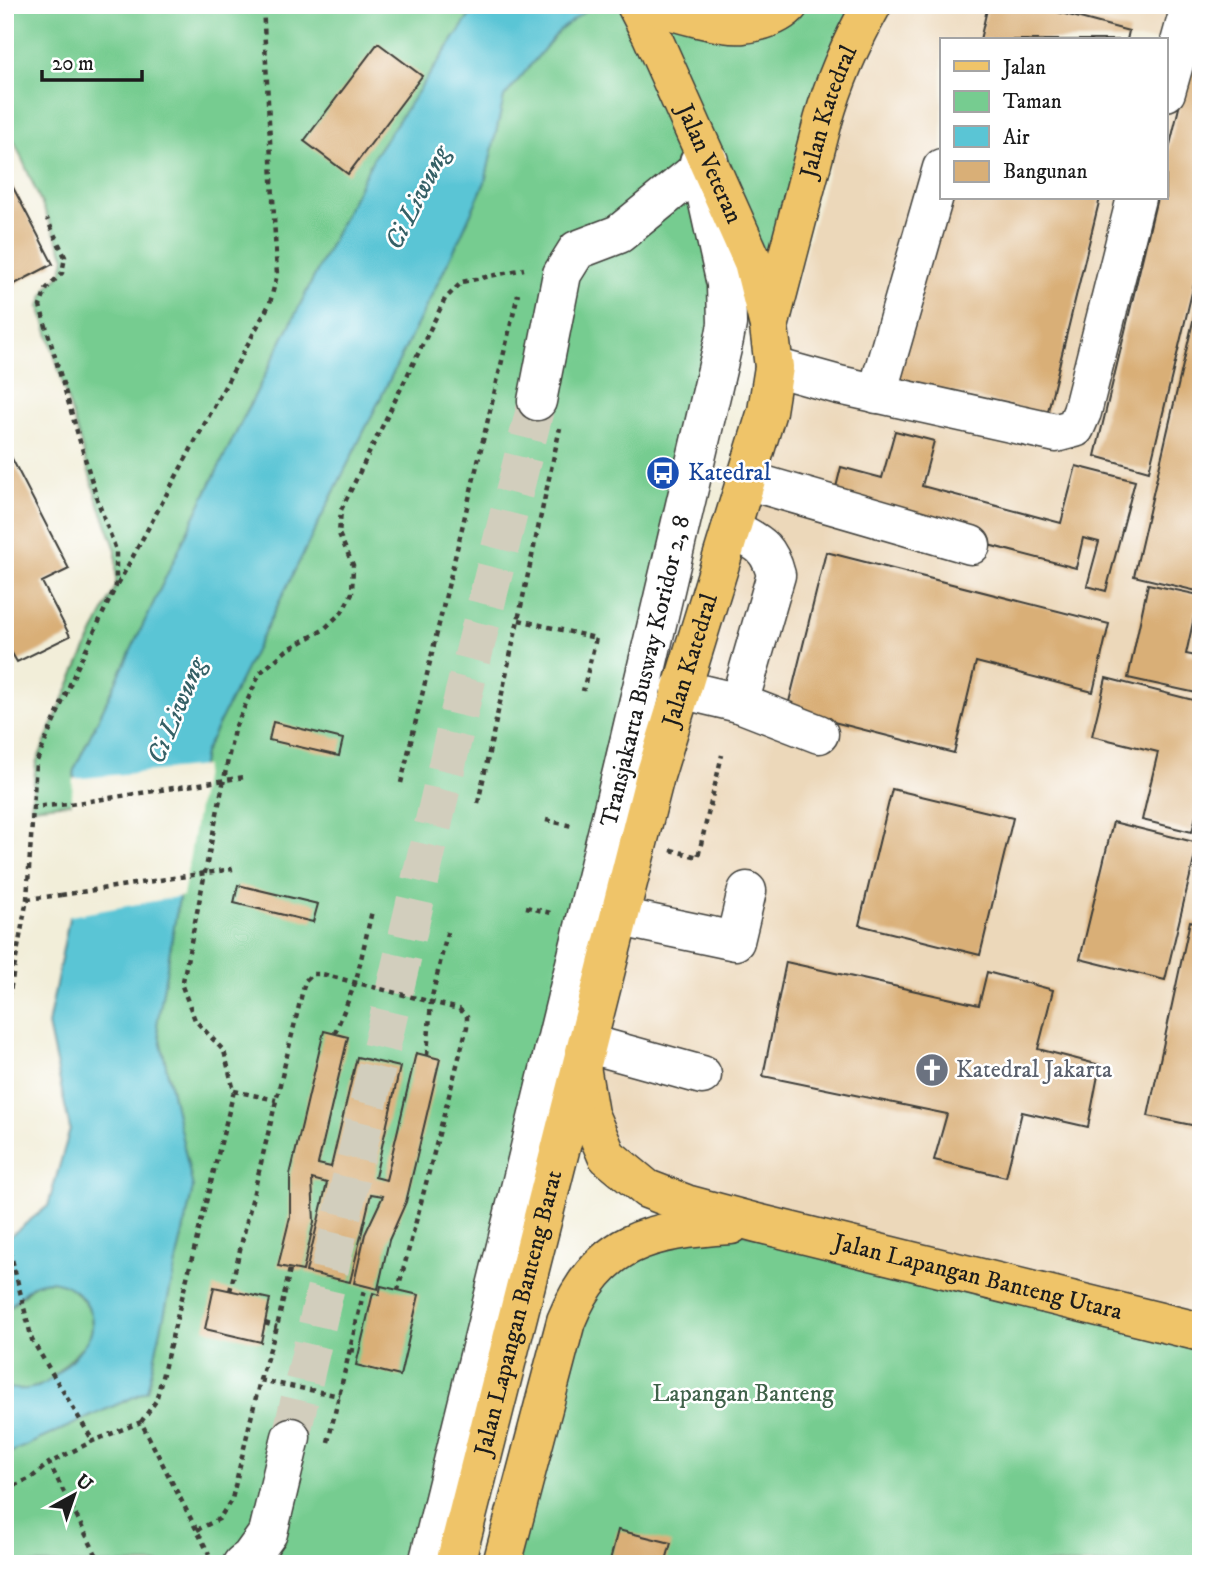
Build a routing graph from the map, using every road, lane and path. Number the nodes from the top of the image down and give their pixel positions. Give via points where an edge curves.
1 (263, 5) edge
2 (789, 5) edge
3 (872, 5) edge
4 (1185, 5) edge
5 (657, 7) edge
6 (1168, 85) edge
7 (678, 97) joint
8 (705, 164) junction
9 (940, 175) edge
10 (1136, 200) edge
11 (47, 219) dead end
12 (769, 327) junction
13 (774, 367) junction
14 (877, 394) junction
15 (549, 410) joint
16 (746, 480) junction
17 (731, 528) junction
18 (971, 545) dead end
19 (116, 586) junction
20 (519, 620) junction
21 (680, 689) junction
22 (583, 691) dead end
23 (740, 703) junction
24 (819, 734) dead end
25 (722, 755) dead end
26 (245, 777) dead end
27 (401, 783) dead end
28 (478, 803) dead end
29 (31, 807) junction
30 (698, 857) dead end
31 (233, 869) dead end
32 (747, 891) dead end
33 (27, 899) junction
34 (526, 907) dead end
35 (372, 912) dead end
36 (555, 914) dead end
37 (448, 929) dead end
38 (616, 930) junction
39 (356, 981) junction
40 (431, 1001) junction
41 (563, 1009) junction
42 (5, 1018) edge
43 (335, 1033) dead end
44 (584, 1053) junction
45 (427, 1055) dead end
46 (702, 1075) dead end
47 (234, 1091) junction
48 (276, 1100) junction
49 (757, 1223) junction
50 (6, 1232) edge
51 (290, 1269) dead end
52 (366, 1286) dead end
53 (398, 1290) dead end
54 (230, 1291) dead end
55 (265, 1323) dead end
56 (277, 1327) junction
57 (1201, 1332) edge
58 (350, 1350) junction
59 (359, 1351) dead end
60 (260, 1380) junction
61 (340, 1396) junction
62 (141, 1422) junction
63 (93, 1441) junction
64 (309, 1442) joint
65 (49, 1464) junction
66 (5, 1490) edge
67 (197, 1530) junction
68 (101, 1564) edge
69 (213, 1564) edge
70 (242, 1564) edge
71 (428, 1564) edge
72 (455, 1564) edge
73 (502, 1564) edge

1 - 19 path via 277,275 270,303
2 - 5 main road via 779,15 741,25
3 - 12 main road, Jalan Katedral via 828,100
4 - 6 lane via 1188,14
5 - 7 lane
7 - 8 main road, Jalan Veteran
8 - 12 main road, Jalan Veteran via 753,262
8 - 15 lane via 619,234 577,250 562,274
8 - 41 lane, Transjakarta Busway Koridor 2, 8 via 726,284 727,324
9 - 14 lane
10 - 14 lane via 1083,412 1074,428 1056,433
11 - 19 path via 65,257 62,273 47,288 40,306 116,550
12 - 13 main road, Jalan Katedral
13 - 14 lane
13 - 16 main road, Jalan Katedral via 767,411
15 - 20 path
16 - 17 main road, Jalan Katedral
16 - 18 lane
17 - 21 main road, Jalan Katedral
17 - 23 lane via 764,547 776,575
19 - 29 path via 36,763
20 - 22 path via 596,638
20 - 28 path
21 - 23 lane
21 - 38 main road, Jalan Katedral
23 - 24 lane
25 - 30 path
26 - 29 path, bridge
27 - 47 path via 524,270 462,282 444,299 341,510 339,534 353,565 352,593 342,612 323,630 287,650 260,673 234,730 182,986 195,1020 224,1051
29 - 33 path
31 - 33 path, bridge
32 - 38 lane via 735,941
33 - 42 path
34 - 36 path
35 - 39 path
37 - 40 path
38 - 41 lane
38 - 44 main road, Jalan Katedral
39 - 40 path
39 - 43 path
39 - 48 path via 323,974 312,974 305,981
40 - 45 path
40 - 53 path via 459,1009 467,1016 467,1027
41 - 44 lane
41 - 71 lane, Transjakarta Busway Koridor 2, 8
44 - 46 lane
44 - 49 main road, Jalan Katedral via 590,1114 607,1156 647,1189
44 - 72 main road, Jalan Lapangan Banteng Barat
47 - 48 path
47 - 62 path via 156,1402
48 - 54 path
49 - 57 main road, Jalan Lapangan Banteng Utara
49 - 73 main road, Jalan Lapangan Banteng Barat via 701,1227 632,1241 604,1261 577,1294
50 - 63 path via 32,1340
51 - 56 path
52 - 58 path
55 - 56 path
56 - 60 path
58 - 59 path
58 - 61 path
60 - 61 path
60 - 67 path via 232,1499 219,1519
61 - 64 path
62 - 63 path
62 - 67 path
63 - 65 path
64 - 70 lane via 268,1533
65 - 66 path
65 - 68 path
67 - 69 path

